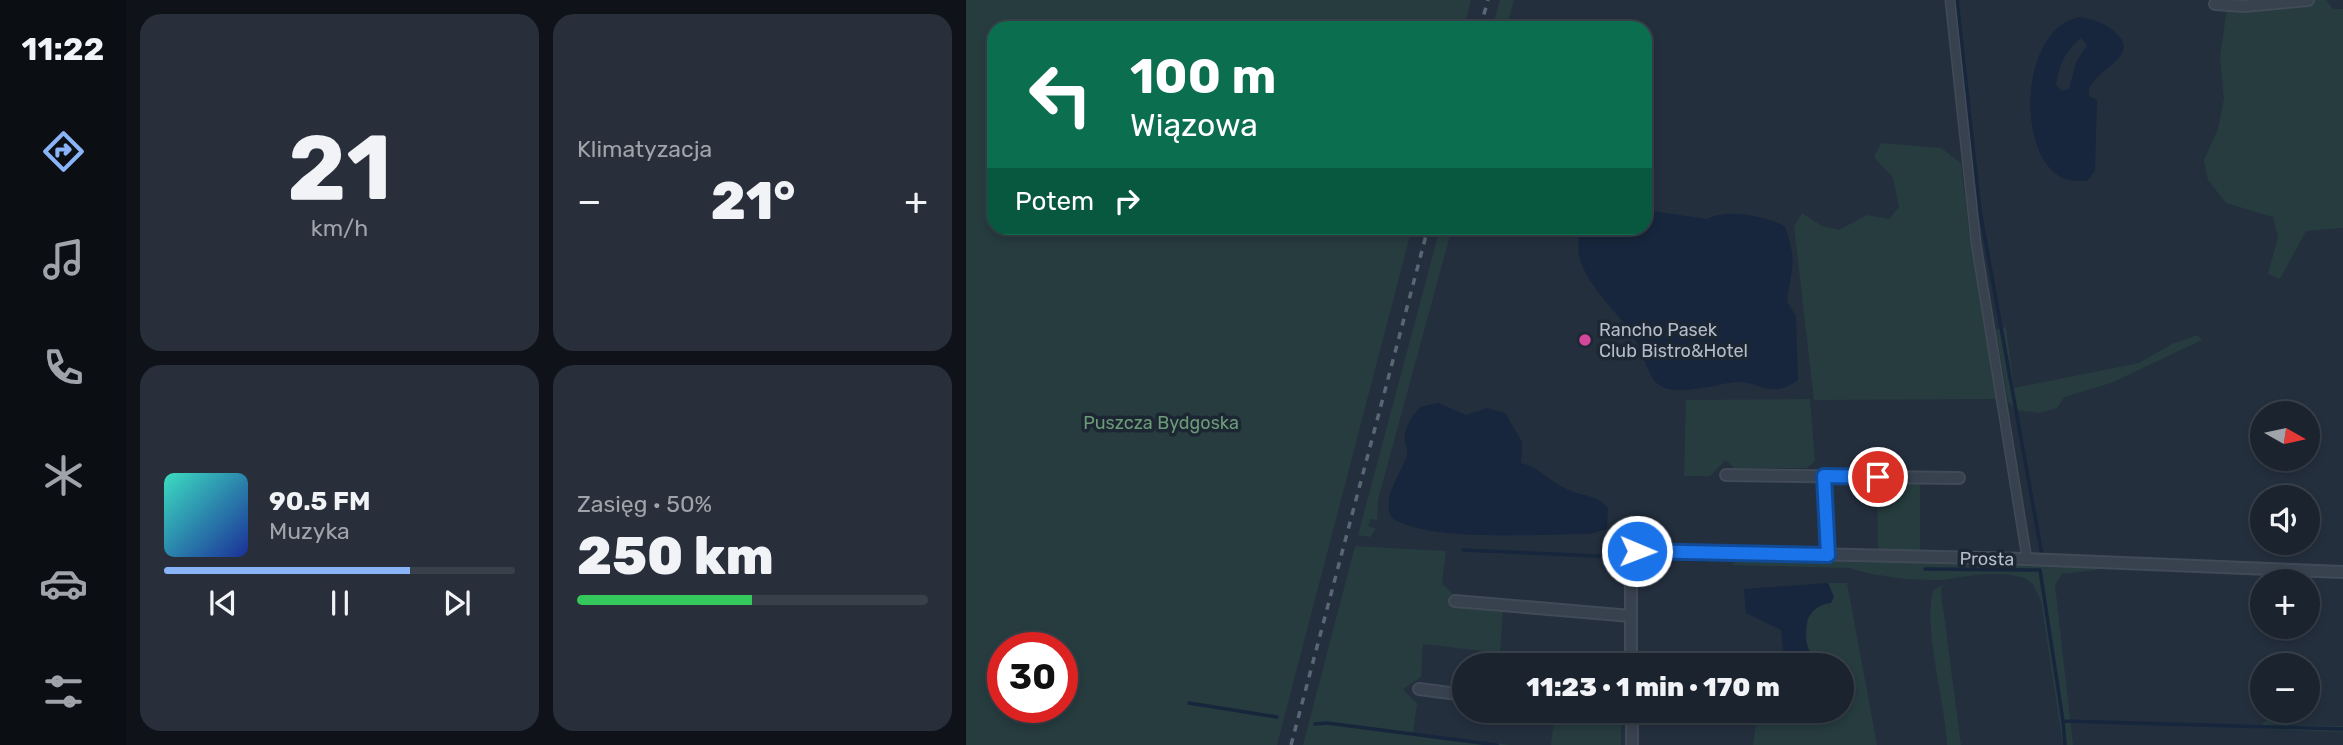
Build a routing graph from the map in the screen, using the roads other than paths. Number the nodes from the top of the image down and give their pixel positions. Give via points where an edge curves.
1 (1950, 0) edge
2 (2308, 0) edge
3 (2215, 4) dead end
4 (1726, 475) dead end
5 (1824, 476) junction
6 (1959, 478) dead end
7 (1828, 555) junction
8 (2027, 559) junction
9 (2343, 572) edge
10 (1455, 601) dead end
11 (1631, 616) junction
12 (1631, 653) edge
13 (1419, 689) dead end
14 (1452, 693) edge
15 (1632, 723) edge
16 (1632, 745) edge

1 - 8 street via 1976,243
2 - 3 street
4 - 5 street
5 - 6 street
5 - 7 street
7 - 8 street, Prosta
7 - 11 street, Prosta via 1631,550
8 - 9 street, Prosta
10 - 11 street
11 - 12 street
13 - 14 street
15 - 16 street

